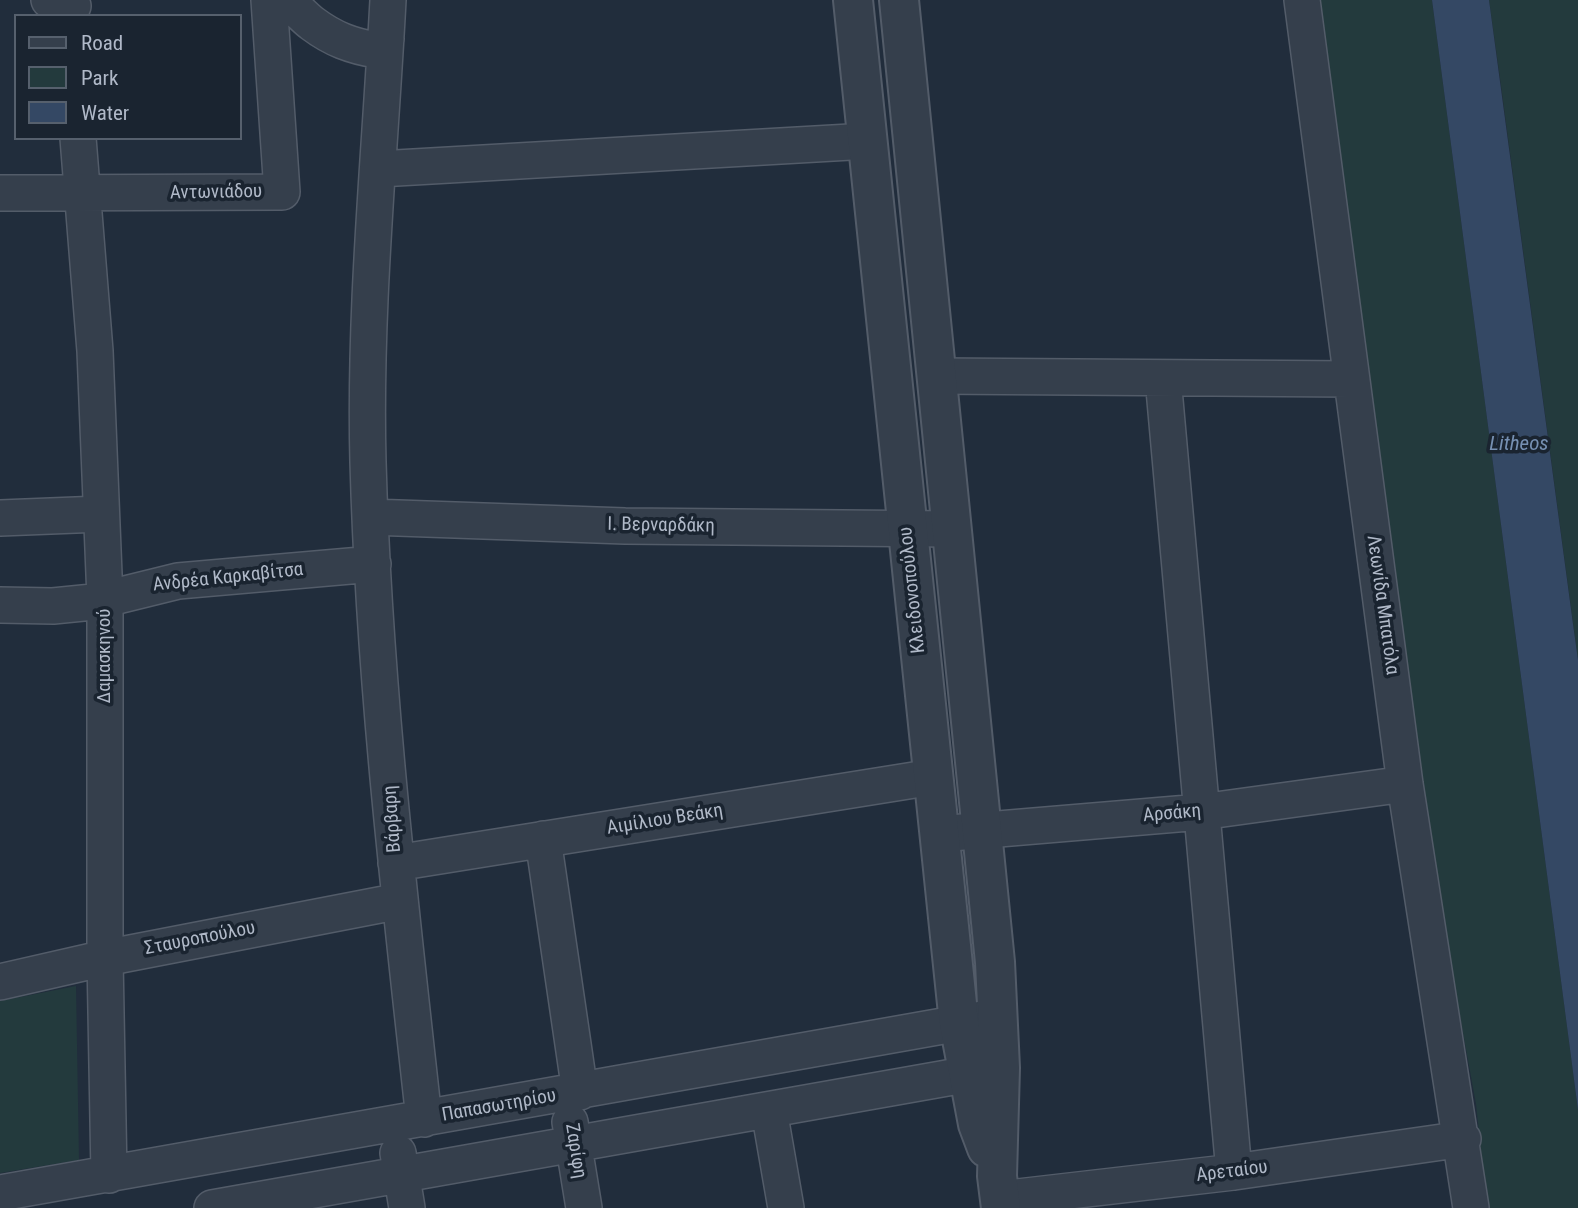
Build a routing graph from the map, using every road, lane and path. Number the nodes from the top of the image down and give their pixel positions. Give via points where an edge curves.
1 (269, 0) edge
2 (282, 0) edge
3 (388, 0) edge
4 (853, 0) edge
5 (899, 0) edge
6 (1302, 0) edge
7 (386, 39) junction
8 (78, 140) edge
9 (868, 141) junction
10 (379, 169) junction
11 (0, 193) edge
12 (83, 194) junction
13 (937, 376) junction
14 (1163, 377) junction
15 (1351, 379) junction
16 (101, 514) junction
17 (370, 517) junction
18 (0, 518) edge
19 (906, 529) junction
20 (952, 529) junction
21 (373, 564) junction
22 (105, 599) junction
23 (0, 605) edge
24 (933, 777) junction
25 (1405, 784) junction
26 (1201, 812) junction
27 (982, 830) junction
28 (939, 834) junction
29 (543, 839) junction
30 (396, 863) junction
31 (400, 901) junction
32 (105, 958) junction
33 (0, 982) edge
34 (998, 1016) junction
35 (959, 1023) junction
36 (984, 1071) junction
37 (573, 1093) junction
38 (769, 1110) junction
39 (409, 1122) junction
40 (1463, 1139) junction
41 (574, 1145) junction
42 (1234, 1172) junction
43 (109, 1175) junction
44 (404, 1192) edge
45 (0, 1193) edge
46 (999, 1194) edge
47 (212, 1208) edge
48 (584, 1208) edge
49 (786, 1208) edge
50 (1471, 1208) edge

1 - 12 street, Αντωνιάδου via 282,192
2 - 7 street via 336,39 354,46 376,50
3 - 7 street, Βάρβαρη
4 - 9 street, Κλειδονοπούλου
5 - 13 street, Κλειδονοπούλου
6 - 15 street, Λεωνίδα Μπατόλα
7 - 10 street, Βάρβαρη
8 - 12 street, Δαμασκηνού
9 - 10 street
9 - 19 street, Κλειδονοπούλου
10 - 17 street, Βάρβαρη via 369,302
11 - 12 street, Αντωνιάδου
12 - 16 street, Δαμασκηνού
13 - 14 street
13 - 20 street, Κλειδονοπούλου
14 - 15 street
14 - 26 street
15 - 25 street, Λεωνίδα Μπατόλα
16 - 18 street
16 - 22 street, Δαμασκηνού
17 - 19 street, Ι. Βερναρδάκη
17 - 21 street, Βάρβαρη
19 - 20 street, Ι. Βερναρδάκη
19 - 24 street, Κλειδονοπούλου
20 - 27 street, Κλειδονοπούλου
21 - 22 street, Ανδρέα Καρκαβίτσα via 178,581
21 - 30 street, Βάρβαρη
22 - 23 street, Ανδρέα Καρκαβίτσα via 52,606
22 - 32 street, Δαμασκηνού
24 - 28 street, Κλειδονοπούλου
24 - 29 street, Αιμίλιου Βεάκη
25 - 26 street, Αρσάκη
25 - 40 street, Λεωνίδα Μπατόλα
26 - 27 street, Αρσάκη
26 - 42 street
27 - 28 street, Αρσάκη
27 - 34 street, Κλειδονοπούλου
28 - 35 street, Κλειδονοπούλου
29 - 30 street, Αιμίλιου Βεάκη
29 - 37 street, Ζαρίφη
30 - 31 street, Βάρβαρη
31 - 32 street, Σταυροπούλου
31 - 39 street, Βάρβαρη
32 - 33 street, Σταυροπούλου
32 - 43 street, Δαμασκηνού
34 - 35 street, Παπασωτηρίου
34 - 36 street, Κλειδονοπούλου
35 - 36 street, Κλειδονοπούλου
35 - 37 street, Παπασωτηρίου
36 - 38 street
36 - 46 street, Κλειδονοπούλου via 978,1124
37 - 39 street, Παπασωτηρίου
37 - 41 street, Ζαρίφη
38 - 41 street
38 - 49 street
39 - 43 street, Παπασωτηρίου
39 - 44 street, Βάρβαρη
40 - 42 street, Αρεταίου
40 - 50 street, Λεωνίδα Μπατόλα
41 - 44 street
41 - 48 street, Ζαρίφη
42 - 46 street, Αρεταίου
43 - 45 street, Παπασωτηρίου
44 - 47 street

